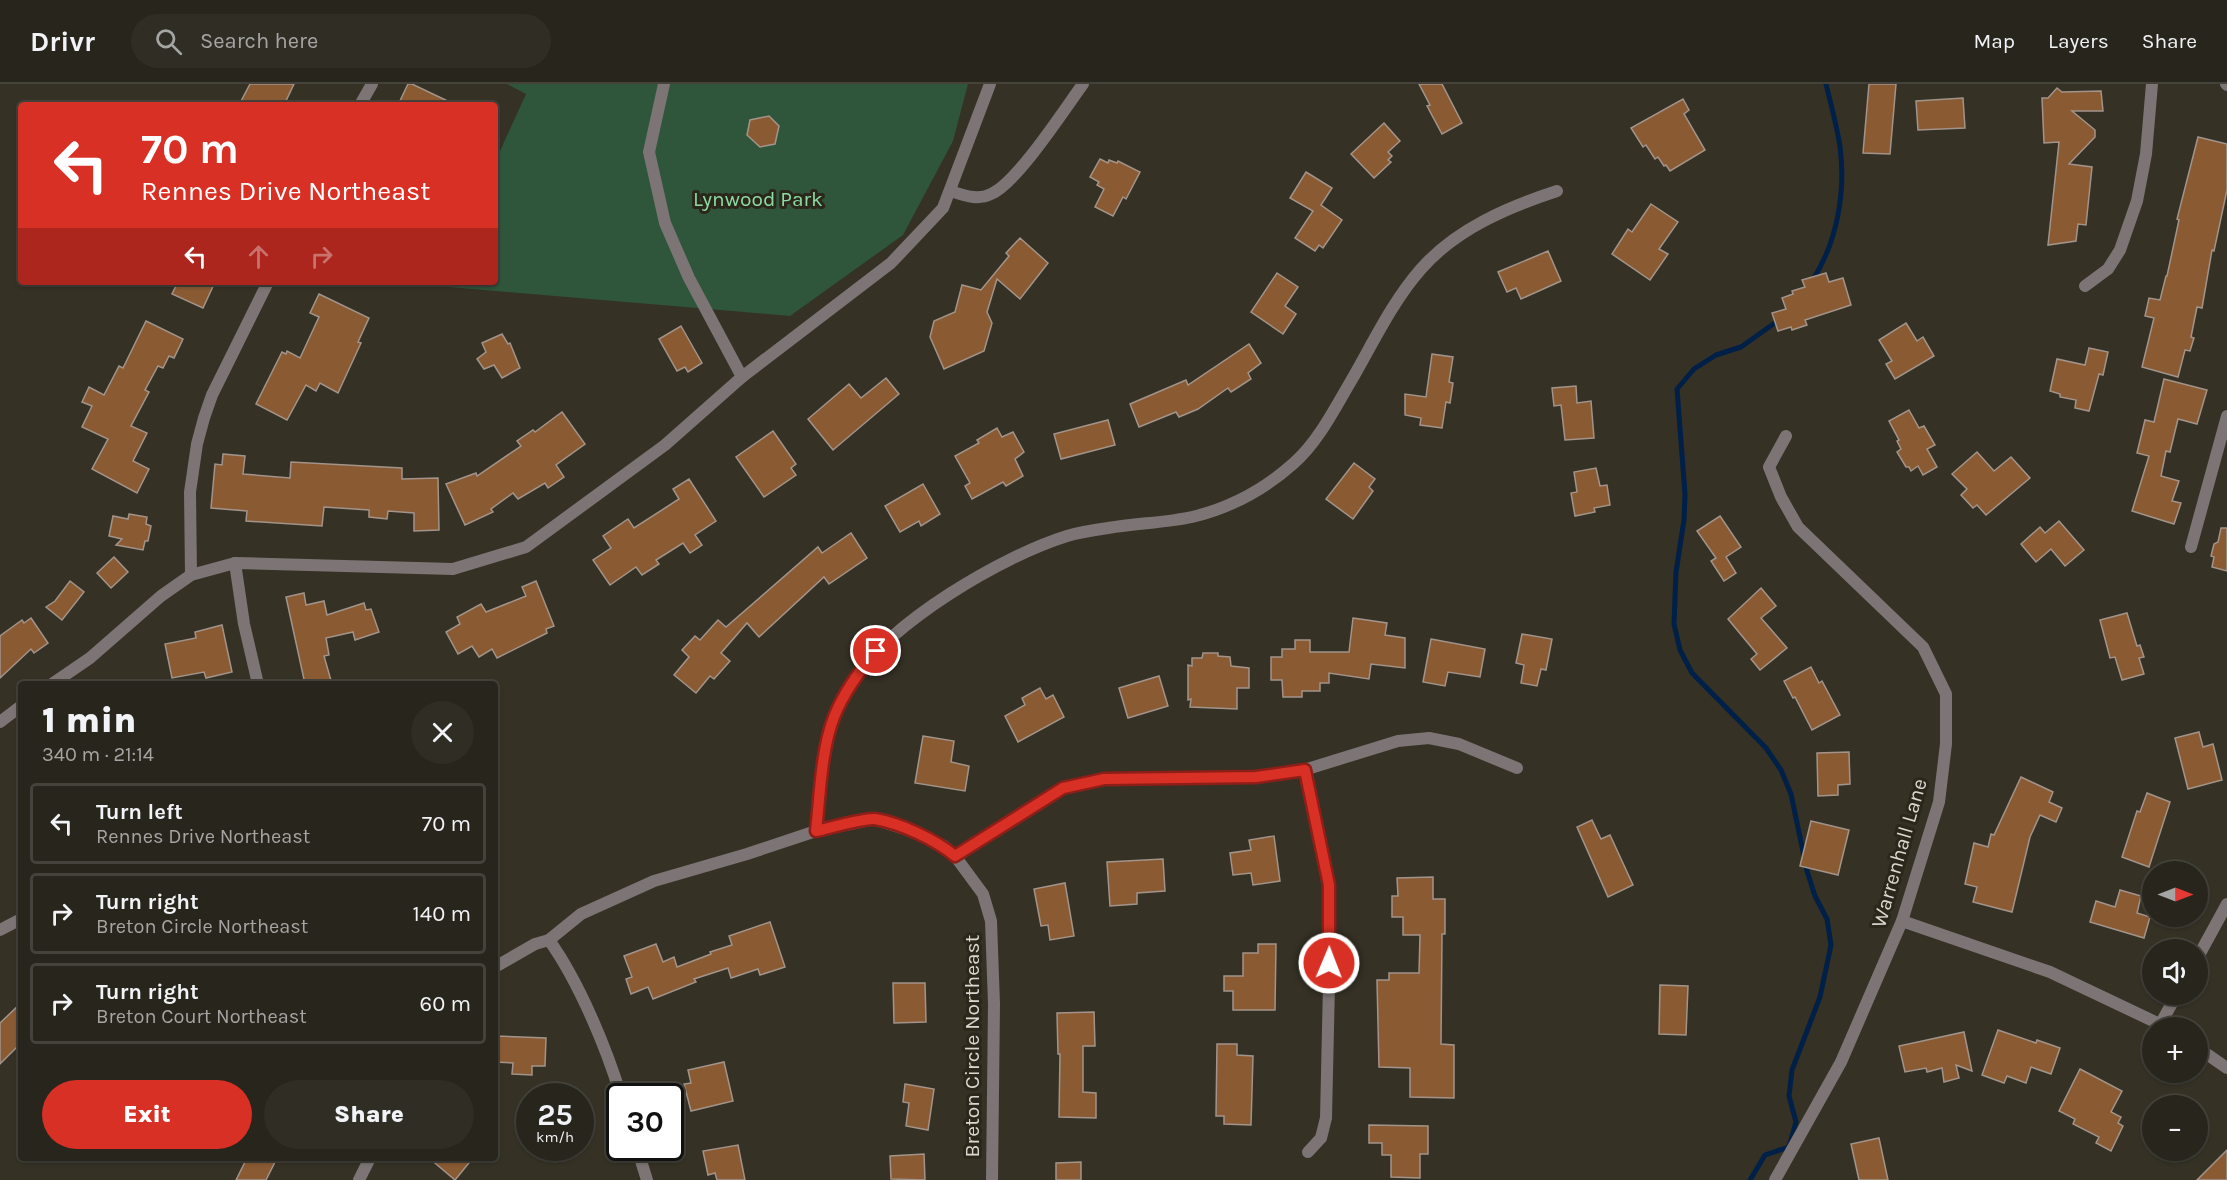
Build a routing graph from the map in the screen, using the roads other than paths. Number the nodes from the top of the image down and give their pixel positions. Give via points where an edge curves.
1 (372, 84) edge
2 (664, 84) edge
3 (990, 84) edge
4 (1083, 84) edge
5 (2152, 84) edge
6 (362, 102) edge
7 (950, 191) junction
8 (1557, 191) dead end
9 (267, 285) edge
10 (2085, 286) dead end
11 (742, 377) junction
12 (2227, 416) edge
13 (1786, 436) dead end
14 (2191, 547) dead end
15 (234, 563) junction
16 (191, 575) junction
17 (56, 681) edge
18 (257, 681) edge
19 (18, 708) edge
20 (0, 722) edge
21 (1517, 768) dead end
22 (1305, 770) junction
23 (816, 831) junction
24 (955, 856) junction
25 (2227, 904) edge
26 (18, 921) edge
27 (1902, 921) junction
28 (0, 930) edge
29 (2208, 939) edge
30 (549, 940) junction
31 (498, 965) edge
32 (2147, 1017) edge
33 (2208, 1055) edge
34 (2227, 1068) edge
35 (617, 1083) edge
36 (1308, 1152) dead end
37 (368, 1161) edge
38 (641, 1161) edge
39 (358, 1180) edge
40 (647, 1180) edge
41 (992, 1180) edge
42 (1775, 1180) edge

1 - 6 street
2 - 11 street via 649,152 665,223 689,278
3 - 7 street
4 - 7 street via 1015,176 991,194 971,198
5 - 10 street via 2146,154 2120,250 2108,269
7 - 11 street via 943,208 891,263
8 - 23 street via 1520,203 1475,226 1422,267 1317,435 1296,462 1260,490 1191,517 1067,536 1032,550 977,577 925,611 876,651 853,679 833,718
9 - 16 street via 212,395 197,444 190,492
11 - 15 street via 665,445 526,547 453,569
12 - 14 street
13 - 27 street, Warrenhall Lane via 1769,467 1798,527 1923,646 1946,693 1946,744 1939,802
15 - 16 street
15 - 18 street
16 - 17 street
19 - 20 street
21 - 22 street via 1459,744 1429,738 1398,741
22 - 24 street via 1256,777 1104,779 1063,788
22 - 36 street via 1329,885 1330,939 1326,1118 1321,1138
23 - 24 street, Breton Circle Northeast via 874,819 944,846
23 - 30 street, Breton Circle Northeast via 654,880 581,914
24 - 41 street, Breton Circle Northeast via 983,894 991,921
25 - 29 street
26 - 28 street
27 - 32 street via 2050,972
27 - 42 street, Warrenhall Lane via 1841,1062
30 - 31 street, Breton Circle Northeast
30 - 35 street via 563,959
33 - 34 street
37 - 39 street
38 - 40 street

